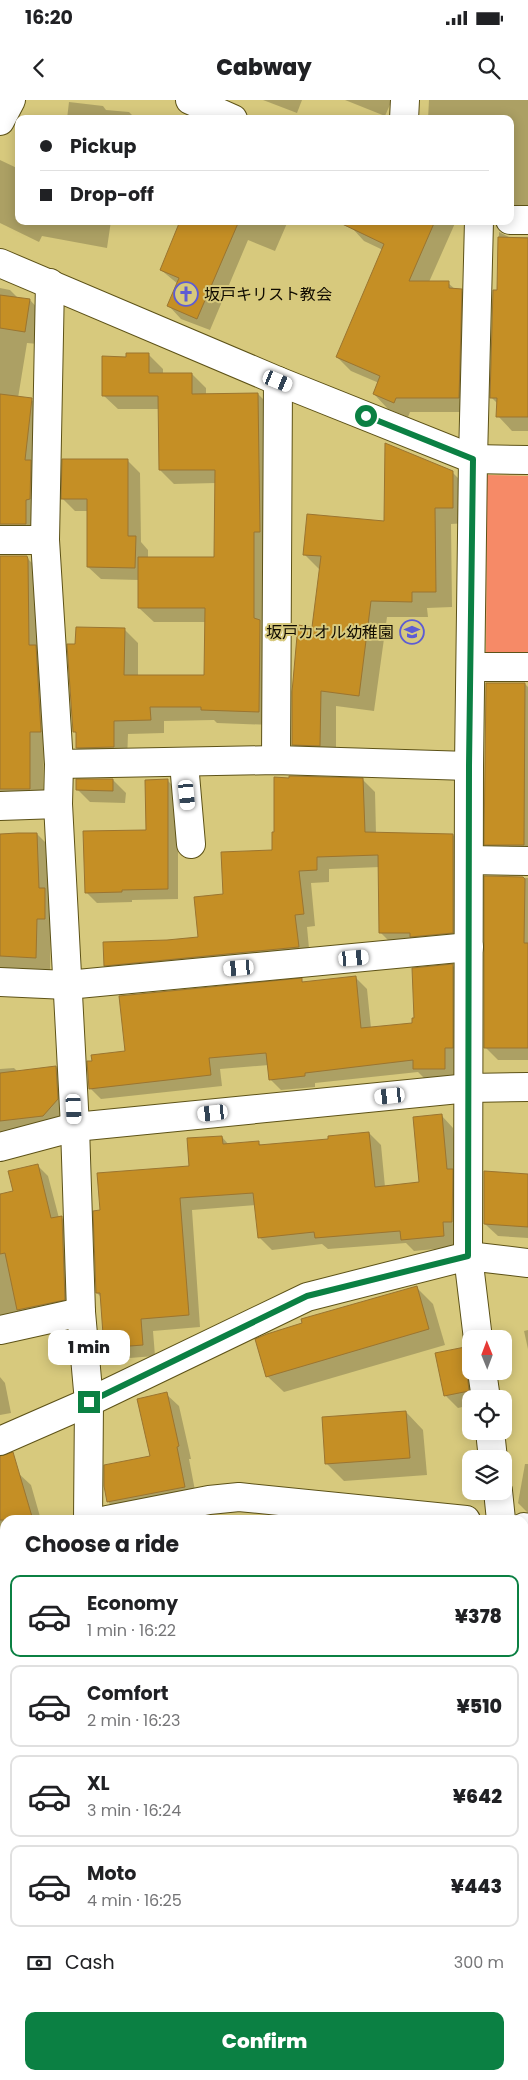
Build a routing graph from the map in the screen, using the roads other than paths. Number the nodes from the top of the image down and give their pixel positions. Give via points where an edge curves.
1 (11, 100) edge
2 (190, 100) edge
3 (405, 100) edge
4 (224, 115) edge
5 (404, 115) edge
6 (0, 121) edge
7 (514, 220) edge
8 (528, 220) edge
9 (479, 225) edge
10 (0, 263) edge
11 (50, 284) junction
12 (278, 381) junction
13 (473, 459) junction
14 (528, 460) edge
15 (0, 540) edge
16 (44, 540) junction
17 (471, 667) junction
18 (528, 667) edge
19 (276, 760) junction
20 (184, 763) junction
21 (58, 764) junction
22 (469, 766) junction
23 (58, 804) junction
24 (0, 806) edge
25 (192, 844) dead end
26 (469, 860) junction
27 (528, 862) edge
28 (469, 947) junction
29 (0, 982) edge
30 (67, 984) junction
31 (468, 1088) junction
32 (528, 1088) edge
33 (75, 1127) junction
34 (0, 1147) edge
35 (468, 1256) junction
36 (528, 1263) edge
37 (81, 1312) junction
38 (0, 1330) edge
39 (477, 1330) edge
40 (89, 1402) junction
41 (0, 1441) edge
42 (499, 1500) edge
43 (223, 1509) edge
44 (337, 1514) edge
45 (88, 1515) edge
46 (160, 1515) edge
47 (358, 1515) edge
48 (500, 1515) edge

1 - 6 street
2 - 4 street
3 - 5 street
7 - 8 street
9 - 13 street
10 - 11 street
11 - 12 street
11 - 16 street
12 - 13 street
12 - 19 street
13 - 14 street
13 - 17 street
15 - 16 street
16 - 21 street
17 - 18 street
17 - 22 street
19 - 20 street
19 - 22 street
20 - 21 street
20 - 25 street
21 - 23 street
22 - 26 street
23 - 24 street
23 - 30 street
26 - 27 street
26 - 28 street
28 - 30 street
28 - 31 street
29 - 30 street
30 - 33 street
31 - 32 street
31 - 33 street
31 - 35 street
33 - 34 street
33 - 37 street
35 - 36 street
35 - 39 street
35 - 40 street via 307,1296
37 - 38 street
37 - 40 street
40 - 41 street
40 - 45 street
42 - 48 street
43 - 44 street via 239,1497
43 - 46 street
44 - 47 street

